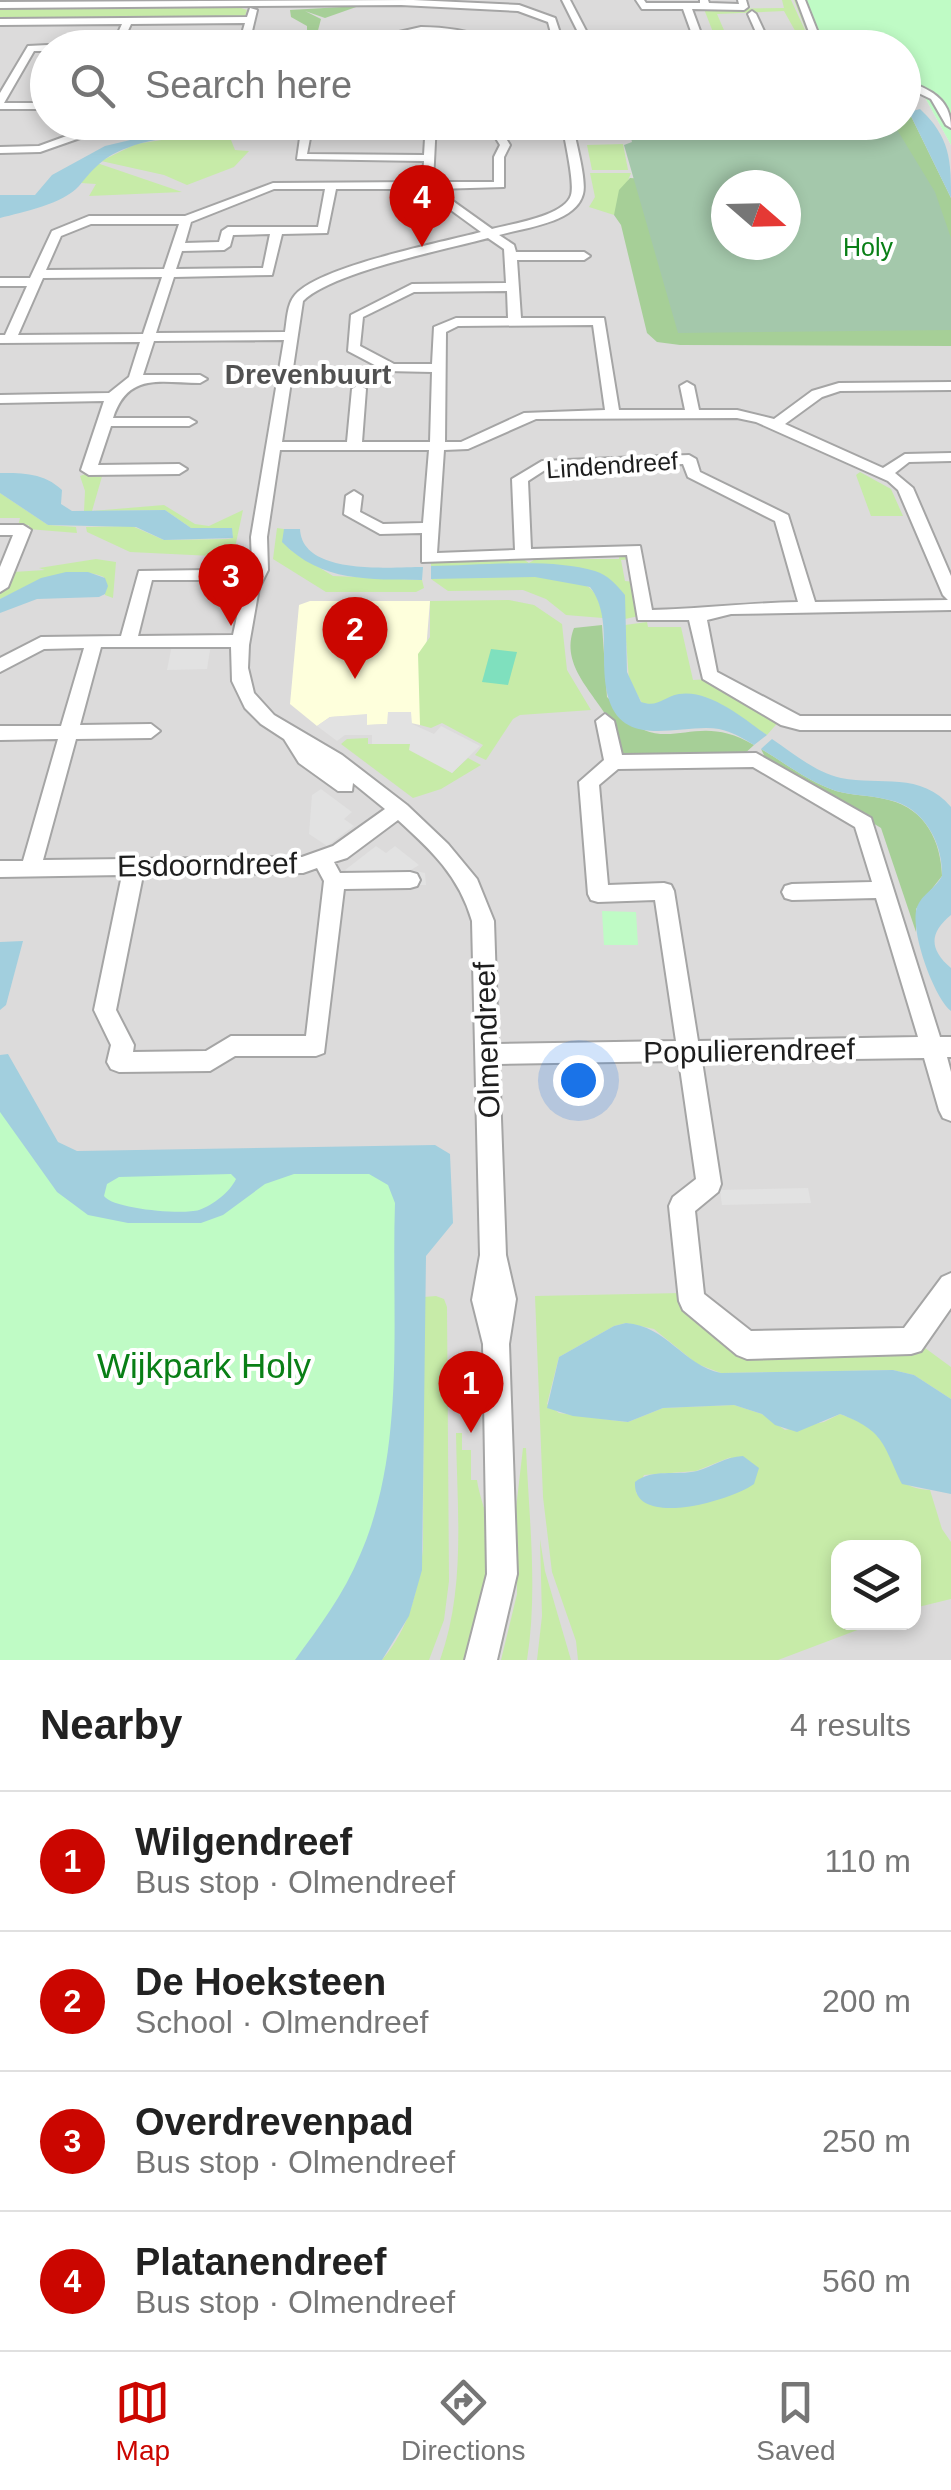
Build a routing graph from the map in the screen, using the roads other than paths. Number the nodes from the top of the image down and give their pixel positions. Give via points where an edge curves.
1 (566, 0) edge
2 (640, 0) edge
3 (742, 0) edge
4 (801, 0) edge
5 (704, 3) edge
6 (255, 5) junction
7 (470, 5) edge
8 (0, 6) edge
9 (687, 6) junction
10 (752, 14) dead end
11 (128, 20) junction
12 (250, 20) junction
13 (0, 22) edge
14 (432, 29) joint
15 (123, 30) edge
16 (248, 30) edge
17 (402, 30) edge
18 (458, 30) edge
19 (550, 30) edge
20 (556, 30) edge
21 (582, 30) edge
22 (695, 30) edge
23 (760, 30) edge
24 (813, 30) edge
25 (30, 50) edge
26 (0, 76) edge
27 (15, 76) junction
28 (921, 90) edge
29 (0, 104) edge
30 (30, 105) edge
31 (951, 125) edge
32 (0, 140) edge
33 (66, 140) edge
34 (304, 140) edge
35 (430, 140) edge
36 (503, 140) edge
37 (569, 140) edge
38 (51, 146) junction
39 (0, 150) edge
40 (430, 158) junction
41 (424, 185) junction
42 (332, 186) junction
43 (186, 220) junction
44 (277, 230) junction
45 (489, 234) junction
46 (177, 247) junction
47 (510, 256) junction
48 (584, 256) dead end
49 (168, 274) junction
50 (36, 278) junction
51 (0, 282) edge
52 (512, 287) junction
53 (516, 321) junction
54 (289, 336) junction
55 (150, 338) junction
56 (5, 339) edge
57 (438, 368) junction
58 (200, 378) dead end
59 (135, 379) junction
60 (686, 386) dead end
61 (951, 386) edge
62 (359, 389) dead end
63 (113, 397) junction
64 (0, 399) edge
65 (693, 414) junction
66 (613, 415) junction
67 (105, 422) junction
68 (189, 422) dead end
69 (776, 424) junction
70 (436, 445) junction
71 (272, 446) junction
72 (354, 446) junction
73 (951, 457) edge
74 (179, 469) dead end
75 (884, 474) junction
76 (354, 496) dead end
77 (429, 528) junction
78 (0, 530) edge
79 (523, 552) junction
80 (0, 587) edge
81 (251, 588) junction
82 (951, 595) edge
83 (951, 606) edge
84 (808, 608) junction
85 (697, 615) junction
86 (243, 641) junction
87 (103, 642) dead end
88 (128, 642) junction
89 (0, 666) edge
90 (606, 722) dead end
91 (951, 723) edge
92 (150, 731) dead end
93 (0, 733) edge
94 (68, 733) junction
95 (614, 762) junction
96 (392, 814) junction
97 (323, 860) junction
98 (134, 867) junction
99 (31, 868) junction
100 (0, 869) edge
101 (410, 880) dead end
102 (334, 881) junction
103 (884, 890) junction
104 (792, 892) dead end
105 (941, 1048) edge
106 (688, 1052) junction
107 (487, 1054) junction
108 (951, 1110) edge
109 (951, 1286) edge
110 (481, 1660) edge

1 - 21 street
2 - 9 street via 642,6
3 - 5 street via 744,7
4 - 24 street
5 - 9 street
6 - 7 street
6 - 8 street
6 - 12 street
7 - 19 street via 537,17
7 - 20 street via 544,15
9 - 22 street
10 - 23 street
11 - 12 street
11 - 13 street
11 - 15 street
12 - 16 street
14 - 17 street
14 - 18 street
25 - 27 street
26 - 27 street
27 - 29 street
28 - 31 street via 935,97
29 - 30 street
32 - 38 street
33 - 38 street
34 - 40 street via 301,158
35 - 40 street
36 - 41 street via 500,185
37 - 45 street, Olmendreef via 577,198 560,213
38 - 39 street
40 - 41 street
41 - 42 street
41 - 45 street
42 - 43 street via 274,186
42 - 44 street via 322,230
43 - 46 street
43 - 50 street via 90,220 56,234
44 - 46 street via 228,231 224,246
44 - 49 street via 268,272
45 - 47 street via 510,248
45 - 54 street, Olmendreef via 309,288 294,308
46 - 49 street
47 - 48 street
47 - 52 street
49 - 50 street
49 - 55 street
50 - 51 street
50 - 56 street
52 - 53 street
52 - 57 street via 412,288 357,315 353,348 392,368
53 - 57 street via 456,322 439,330
53 - 66 street via 600,321
54 - 55 street
54 - 71 street, Olmendreef
55 - 56 street
55 - 59 street
57 - 70 street
58 - 59 street
59 - 63 street
60 - 65 street
61 - 69 street via 838,388 817,394
62 - 72 street
63 - 64 street
63 - 67 street
65 - 66 street
65 - 69 street via 738,414
66 - 70 street via 524,417 476,442
67 - 68 street
67 - 74 street via 89,470
69 - 75 street
70 - 72 street
70 - 77 street
71 - 72 street
71 - 81 street, Olmendreef via 258,537 261,563
73 - 75 street via 904,458
75 - 82 street via 911,498
76 - 77 street via 352,514 380,529
77 - 79 street via 428,558
78 - 80 street via 23,530
79 - 84 street, Lindendreef via 520,480 542,466 689,459 693,474 782,518
79 - 85 street via 634,550 644,616
81 - 86 street, Olmendreef
81 - 88 street via 222,586 208,576 145,576
83 - 84 street
84 - 85 street
85 - 91 street via 710,675 788,720
86 - 88 street
86 - 96 street, Olmendreef via 245,692 256,708 306,758
87 - 88 street
89 - 94 street via 42,643 94,642
90 - 95 street
92 - 94 street
93 - 94 street
94 - 99 street
95 - 103 street via 756,760 864,823
95 - 106 street via 589,782 598,894 664,892
96 - 97 street, Esdoorndreef
96 - 107 street, Olmendreef via 472,887 483,921
97 - 98 street, Esdoorndreef
97 - 102 street
98 - 99 street, Esdoorndreef
98 - 102 street via 106,1010 122,1045 119,1062 210,1061 231,1046 316,1046
99 - 100 street, Esdoorndreef
101 - 102 street
103 - 104 street
103 - 105 street
105 - 106 street, Populierendreef
105 - 108 street
106 - 107 street, Populierendreef
106 - 109 street via 708,1184 682,1206 692,1301 747,1345 911,1341
107 - 110 street, Olmendreef via 494,1254 484,1314 496,1344 502,1574

